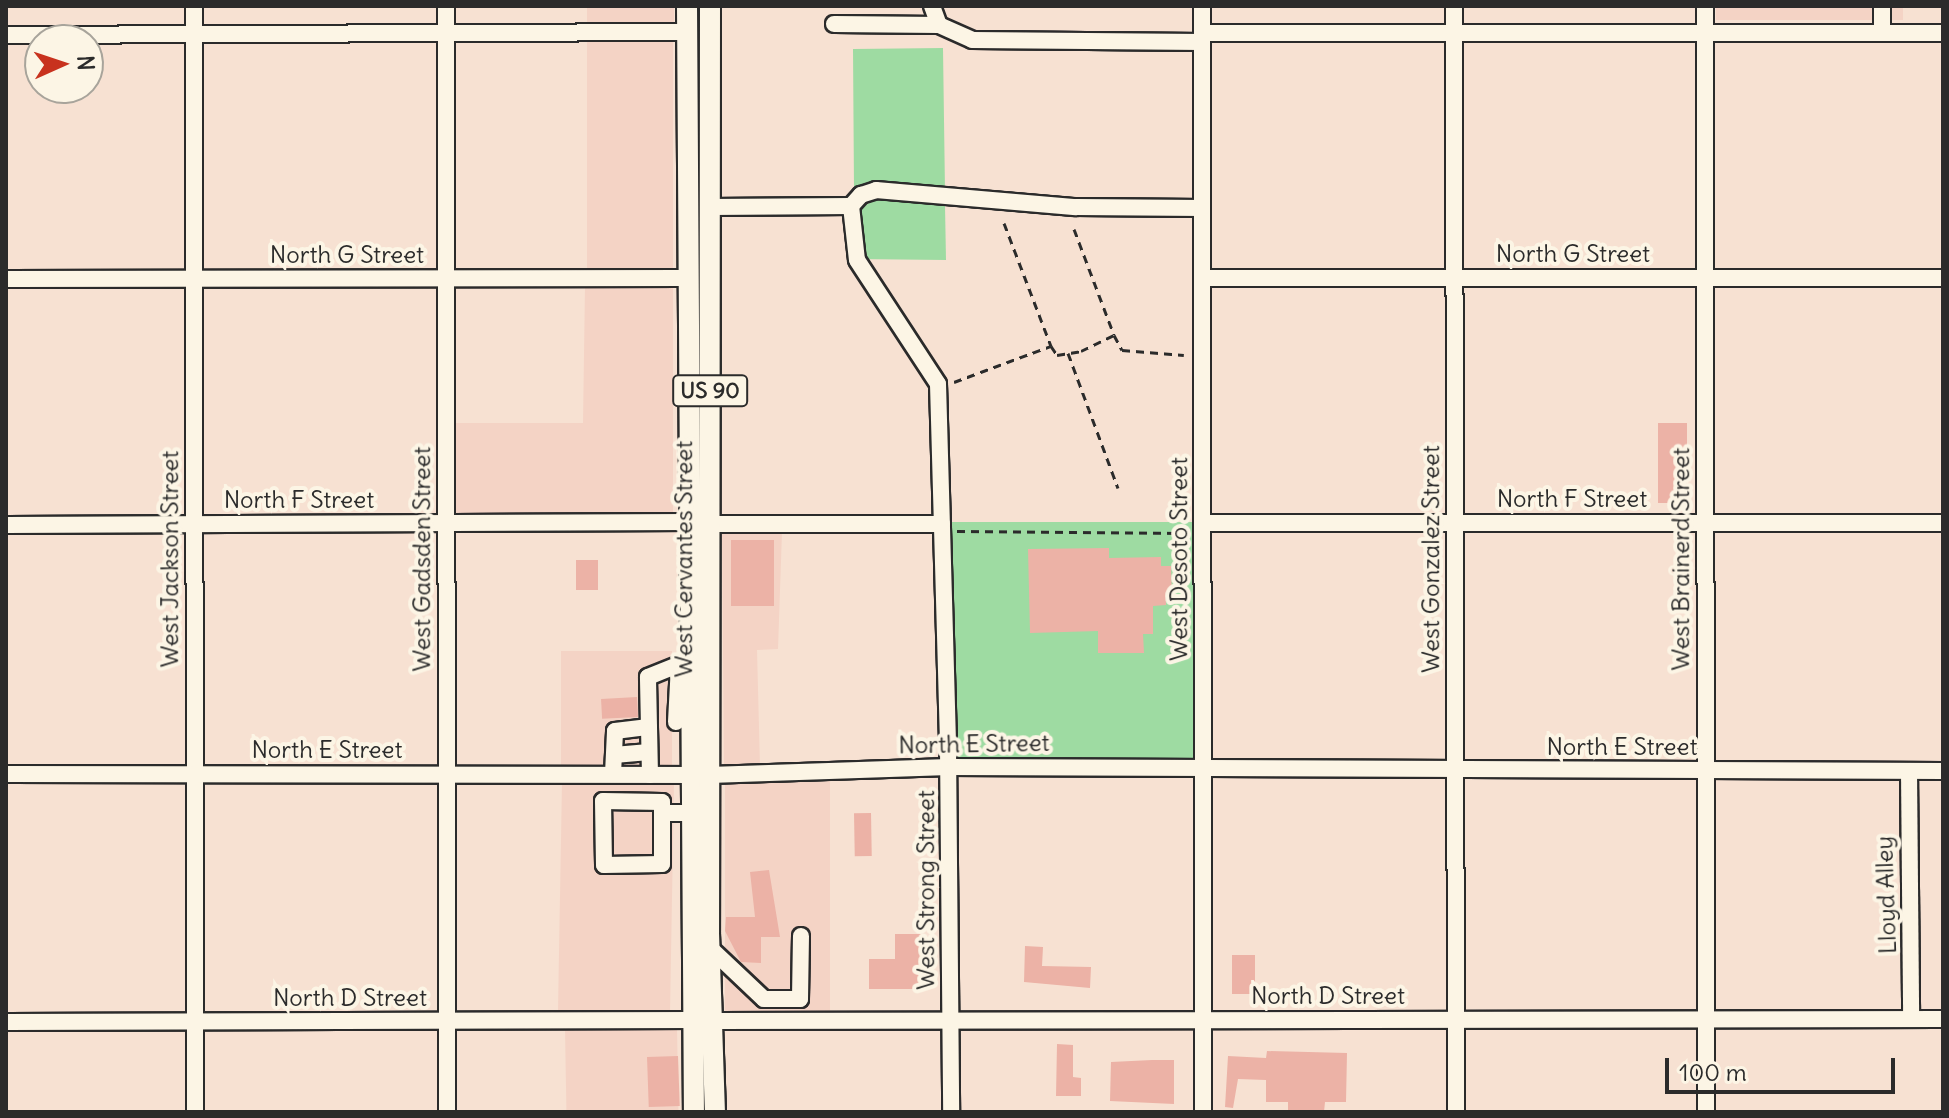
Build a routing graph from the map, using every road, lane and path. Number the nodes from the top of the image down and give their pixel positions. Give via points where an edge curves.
1 (194, 6) edge
2 (446, 6) edge
3 (687, 6) edge
4 (710, 6) edge
5 (932, 6) edge
6 (1202, 6) edge
7 (1454, 6) edge
8 (1705, 6) edge
9 (1882, 6) edge
10 (834, 24) dead end
11 (939, 25) junction
12 (687, 32) junction
13 (1882, 33) junction
14 (1943, 33) edge
15 (194, 34) junction
16 (446, 34) junction
17 (1454, 34) junction
18 (1705, 34) junction
19 (6, 35) edge
20 (1202, 38) junction
21 (688, 82) junction
22 (851, 206) junction
23 (710, 207) junction
24 (1202, 208) junction
25 (1004, 223) dead end
26 (1074, 229) dead end
27 (689, 278) junction
28 (1202, 278) junction
29 (1455, 278) junction
30 (1705, 278) junction
31 (1943, 278) edge
32 (6, 279) edge
33 (194, 279) junction
34 (446, 279) junction
35 (1114, 335) junction
36 (1051, 346) junction
37 (1068, 353) junction
38 (1184, 355) dead end
39 (938, 384) junction
40 (710, 402) junction
41 (1118, 488) dead end
42 (699, 523) junction
43 (1455, 523) junction
44 (1705, 523) junction
45 (1943, 523) edge
46 (194, 524) junction
47 (6, 525) edge
48 (446, 525) junction
49 (942, 527) junction
50 (1202, 528) junction
51 (684, 662) junction
52 (683, 722) junction
53 (649, 724) junction
54 (649, 752) junction
55 (614, 755) junction
56 (949, 767) junction
57 (1204, 767) junction
58 (1455, 771) junction
59 (1705, 771) junction
60 (1909, 771) junction
61 (1943, 771) edge
62 (446, 773) junction
63 (6, 774) edge
64 (195, 774) junction
65 (613, 774) junction
66 (644, 775) junction
67 (700, 775) junction
68 (639, 802) junction
69 (662, 813) junction
70 (689, 813) junction
71 (801, 936) dead end
72 (710, 948) junction
73 (780, 999) junction
74 (1706, 1019) junction
75 (1911, 1019) junction
76 (1943, 1019) edge
77 (704, 1020) junction
78 (1457, 1020) junction
79 (780, 1021) junction
80 (951, 1021) junction
81 (1203, 1021) junction
82 (6, 1022) edge
83 (195, 1022) junction
84 (447, 1022) junction
85 (195, 1112) edge
86 (447, 1112) edge
87 (694, 1112) edge
88 (715, 1112) edge
89 (951, 1112) edge
90 (1203, 1112) edge
91 (1456, 1112) edge
92 (1706, 1112) edge

1 - 15 street, West Jackson Street
2 - 16 street, West Gadsden Street
3 - 12 main road, West Cervantes Street / US 90
4 - 23 main road, West Cervantes Street / US 90
5 - 11 street
6 - 20 street, West Desoto Street
7 - 17 street, West Gonzalez Street
8 - 18 street, West Brainerd Street
9 - 13 street
10 - 11 street
11 - 20 street via 972,40
12 - 16 street
12 - 21 main road, West Cervantes Street / US 90
13 - 14 street
13 - 18 street
15 - 16 street
15 - 19 street
15 - 33 street, West Jackson Street
16 - 34 street, West Gadsden Street
17 - 18 street
17 - 20 street
17 - 29 street, West Gonzalez Street
18 - 30 street, West Brainerd Street
20 - 24 street, West Desoto Street
21 - 23 main road via 700,118 700,192
21 - 27 main road, West Cervantes Street / US 90
22 - 23 street
22 - 24 street via 876,190 966,201
22 - 39 street via 857,260
23 - 40 main road, West Cervantes Street / US 90
24 - 28 street, West Desoto Street
25 - 36 path
26 - 35 path
27 - 34 street, North G Street
27 - 40 main road via 701,290 701,372
27 - 42 main road, West Cervantes Street / US 90
28 - 29 street, North G Street
28 - 50 street, West Desoto Street
29 - 30 street, North G Street
29 - 43 street, West Gonzalez Street
30 - 31 street, North G Street
30 - 44 street, West Brainerd Street
32 - 33 street, North G Street
33 - 34 street, North G Street
33 - 46 street, West Jackson Street
34 - 48 street, West Gadsden Street
35 - 37 path
35 - 38 path via 1122,350
36 - 37 path via 1057,355
36 - 39 path via 964,381
37 - 41 path
39 - 49 street, West Strong Street
40 - 42 main road, West Cervantes Street / US 90
42 - 48 street, North F Street
42 - 49 street, North F Street
42 - 51 main road, West Cervantes Street / US 90
42 - 67 main road, West Cervantes Street / US 90
43 - 44 street, North F Street
43 - 50 street, North F Street
43 - 58 street, West Gonzalez Street
44 - 45 street, North F Street
44 - 59 street, West Brainerd Street
46 - 47 street, North F Street
46 - 48 street, North F Street
46 - 64 street, West Jackson Street
48 - 62 street, West Gadsden Street
49 - 50 path
49 - 56 street, West Strong Street
50 - 57 street, West Desoto Street
51 - 52 main road, West Cervantes Street / US 90
51 - 53 street via 648,677
52 - 53 street
52 - 67 main road, West Cervantes Street / US 90
53 - 54 street
53 - 55 street via 615,731
54 - 55 street
54 - 66 street
55 - 65 street
56 - 57 street, North E Street
56 - 67 street, North E Street
56 - 80 street, West Strong Street
57 - 58 street, North E Street
57 - 81 street, West Desoto Street
58 - 59 street, North E Street
58 - 78 street, West Gonzalez Street
59 - 60 street, North E Street
59 - 74 street, West Brainerd Street
60 - 61 street, North E Street
60 - 75 street, Lloyd Alley
62 - 64 street, North E Street
62 - 65 street, North E Street
62 - 84 street, West Gadsden Street
63 - 64 street, North E Street
64 - 83 street, West Jackson Street
65 - 66 street, North E Street
66 - 67 street, North E Street
66 - 68 street
67 - 70 main road, West Cervantes Street / US 90
67 - 72 main road, West Cervantes Street / US 90
68 - 69 street via 662,802
68 - 69 street via 603,801 604,865 662,864
69 - 70 street
70 - 77 main road, West Cervantes Street / US 90
71 - 73 street via 800,999
72 - 73 street via 764,999
72 - 77 main road, West Cervantes Street / US 90
73 - 79 street
74 - 75 street, North D Street
74 - 78 street, North D Street
74 - 92 street, West Brainerd Street
75 - 76 street, North D Street
77 - 79 street, North D Street
77 - 84 street, North D Street
77 - 87 main road, West Cervantes Street / US 90
77 - 88 main road, West Cervantes Street / US 90
78 - 81 street, North D Street
78 - 91 street, West Gonzalez Street
79 - 80 street, North D Street
80 - 81 street, North D Street
80 - 89 street, West Strong Street
81 - 90 street, West Desoto Street
82 - 83 street, North D Street
83 - 84 street, North D Street
83 - 85 street, West Jackson Street
84 - 86 street, West Gadsden Street

